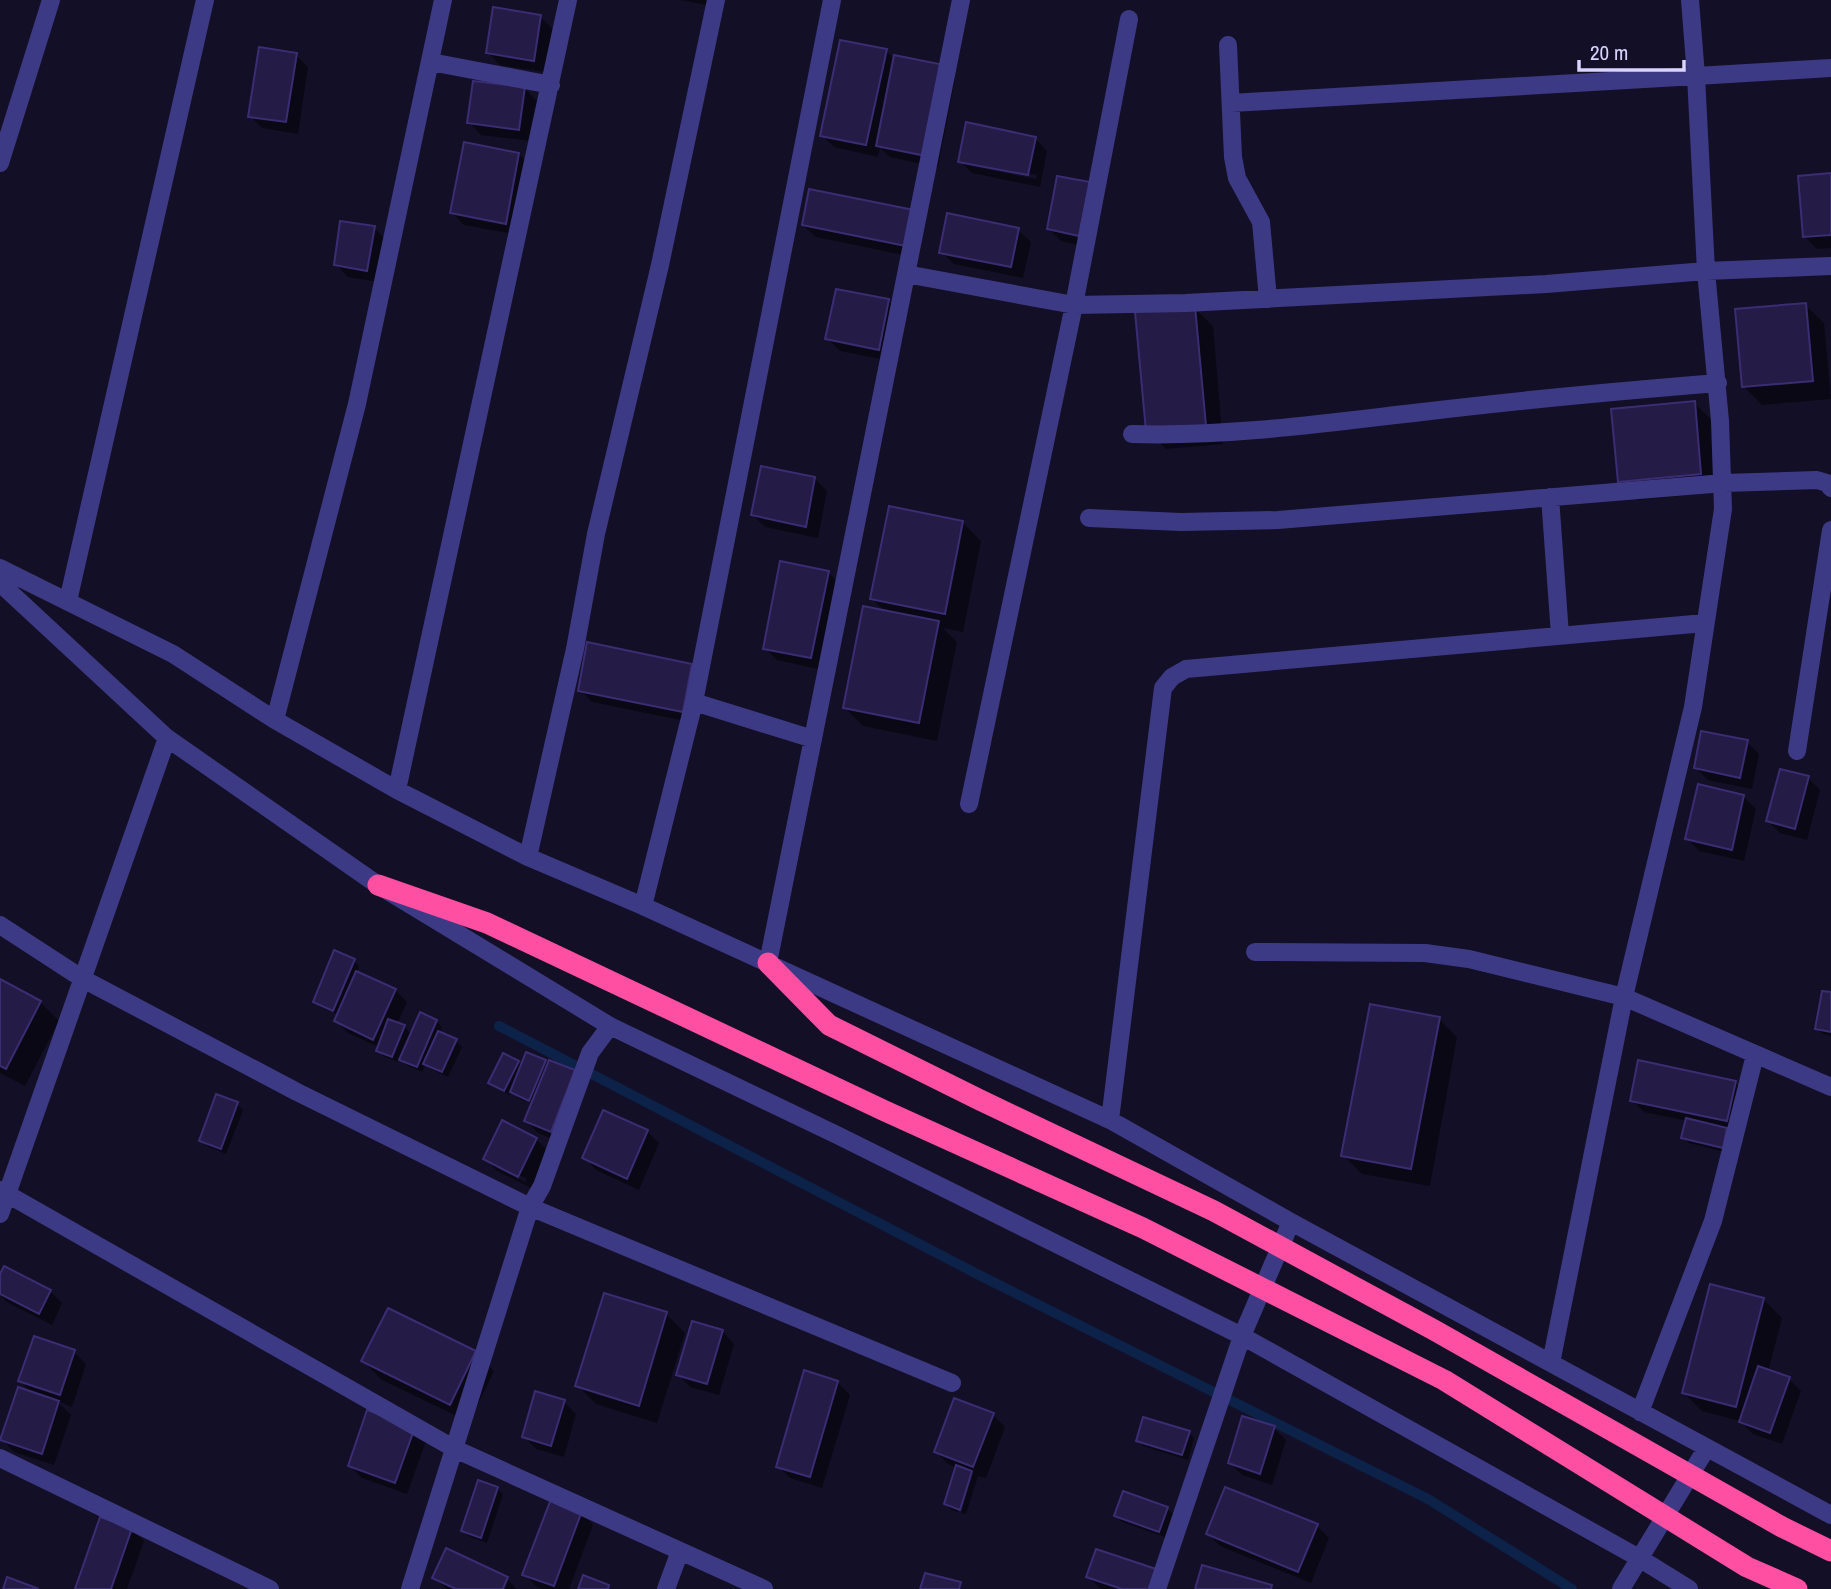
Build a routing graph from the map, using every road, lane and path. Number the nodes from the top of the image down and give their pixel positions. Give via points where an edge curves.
1 (51, 0) edge
2 (205, 0) edge
3 (443, 0) edge
4 (568, 0) edge
5 (716, 0) edge
6 (832, 0) edge
7 (961, 0) edge
8 (1690, 0) edge
9 (1129, 19) dead end
10 (1228, 45) dead end
11 (431, 62) junction
12 (1831, 68) edge
13 (1696, 76) junction
14 (551, 85) junction
15 (1231, 103) junction
16 (0, 163) edge
17 (1831, 267) edge
18 (1706, 271) junction
19 (906, 274) junction
20 (1268, 299) junction
21 (1074, 305) junction
22 (1718, 383) junction
23 (1132, 434) dead end
24 (1724, 483) junction
25 (1831, 488) edge
26 (1550, 497) junction
27 (1089, 518) dead end
28 (1831, 530) edge
29 (0, 568) edge
30 (0, 583) edge
31 (68, 601) junction
32 (1706, 623) junction
33 (1560, 635) junction
34 (694, 702) junction
35 (275, 720) junction
36 (167, 738) junction
37 (813, 738) junction
38 (1797, 751) dead end
39 (397, 790) junction
40 (969, 804) dead end
41 (528, 857) junction
42 (378, 885) junction
43 (643, 906) junction
44 (0, 925) edge
45 (1255, 952) dead end
46 (768, 963) junction
47 (83, 979) junction
48 (1624, 997) junction
49 (610, 1026) junction
50 (1755, 1055) junction
51 (1831, 1087) edge
52 (1110, 1120) junction
53 (3, 1191) edge
54 (530, 1207) junction
55 (0, 1214) edge
56 (1291, 1222) junction
57 (1242, 1336) junction
58 (1550, 1363) junction
59 (953, 1383) dead end
60 (1640, 1412) junction
61 (455, 1449) junction
62 (1706, 1449) junction
63 (0, 1458) edge
64 (1831, 1515) edge
65 (680, 1551) junction
66 (1831, 1551) edge
67 (1639, 1558) junction
68 (1622, 1587) edge
69 (270, 1589) edge
70 (410, 1589) edge
71 (666, 1589) edge
72 (764, 1589) edge
73 (1157, 1589) edge
74 (1689, 1589) edge
75 (1797, 1589) edge

1 - 16 street
2 - 31 street
3 - 11 street
4 - 14 street
5 - 41 street
6 - 34 street
7 - 19 street
8 - 13 street
9 - 21 street
10 - 15 street
11 - 14 street
11 - 35 street via 357,404
12 - 13 street
13 - 15 street
13 - 18 street
14 - 39 street
15 - 20 street via 1233,157 1237,178 1261,222
17 - 18 street
18 - 20 street
18 - 22 street
19 - 21 street
19 - 37 street
20 - 21 street
21 - 40 street
22 - 23 street via 1312,425 1179,436
22 - 24 street
24 - 25 street via 1817,480
24 - 26 street
24 - 32 street
26 - 27 street via 1278,520
26 - 33 street
28 - 38 street
29 - 31 street
30 - 36 street
31 - 35 street via 173,654
32 - 33 street
32 - 48 street via 1693,707
33 - 52 street via 1186,669 1172,677 1163,688
34 - 37 street
34 - 43 street
35 - 39 street
36 - 42 street
36 - 47 street
37 - 46 street
39 - 41 street
41 - 43 street
42 - 49 street
42 - 75 highway via 487,922 1143,1228 1444,1380 1747,1567
43 - 46 street
44 - 47 street
45 - 48 street via 1425,953 1469,959
46 - 52 street
46 - 66 highway via 829,1025 1214,1210
47 - 53 street
47 - 54 street
48 - 50 street
48 - 58 street
49 - 54 street via 590,1052 542,1186
49 - 57 street
50 - 51 street
50 - 60 street via 1713,1222
52 - 56 street
53 - 55 street
53 - 61 street
54 - 59 street
54 - 61 street
56 - 57 street
56 - 58 street
57 - 67 street
57 - 73 street
58 - 60 street
60 - 62 street
61 - 65 street
61 - 70 street
62 - 64 street
62 - 67 street
63 - 69 street
65 - 71 street
65 - 72 street
67 - 68 street
67 - 74 street

